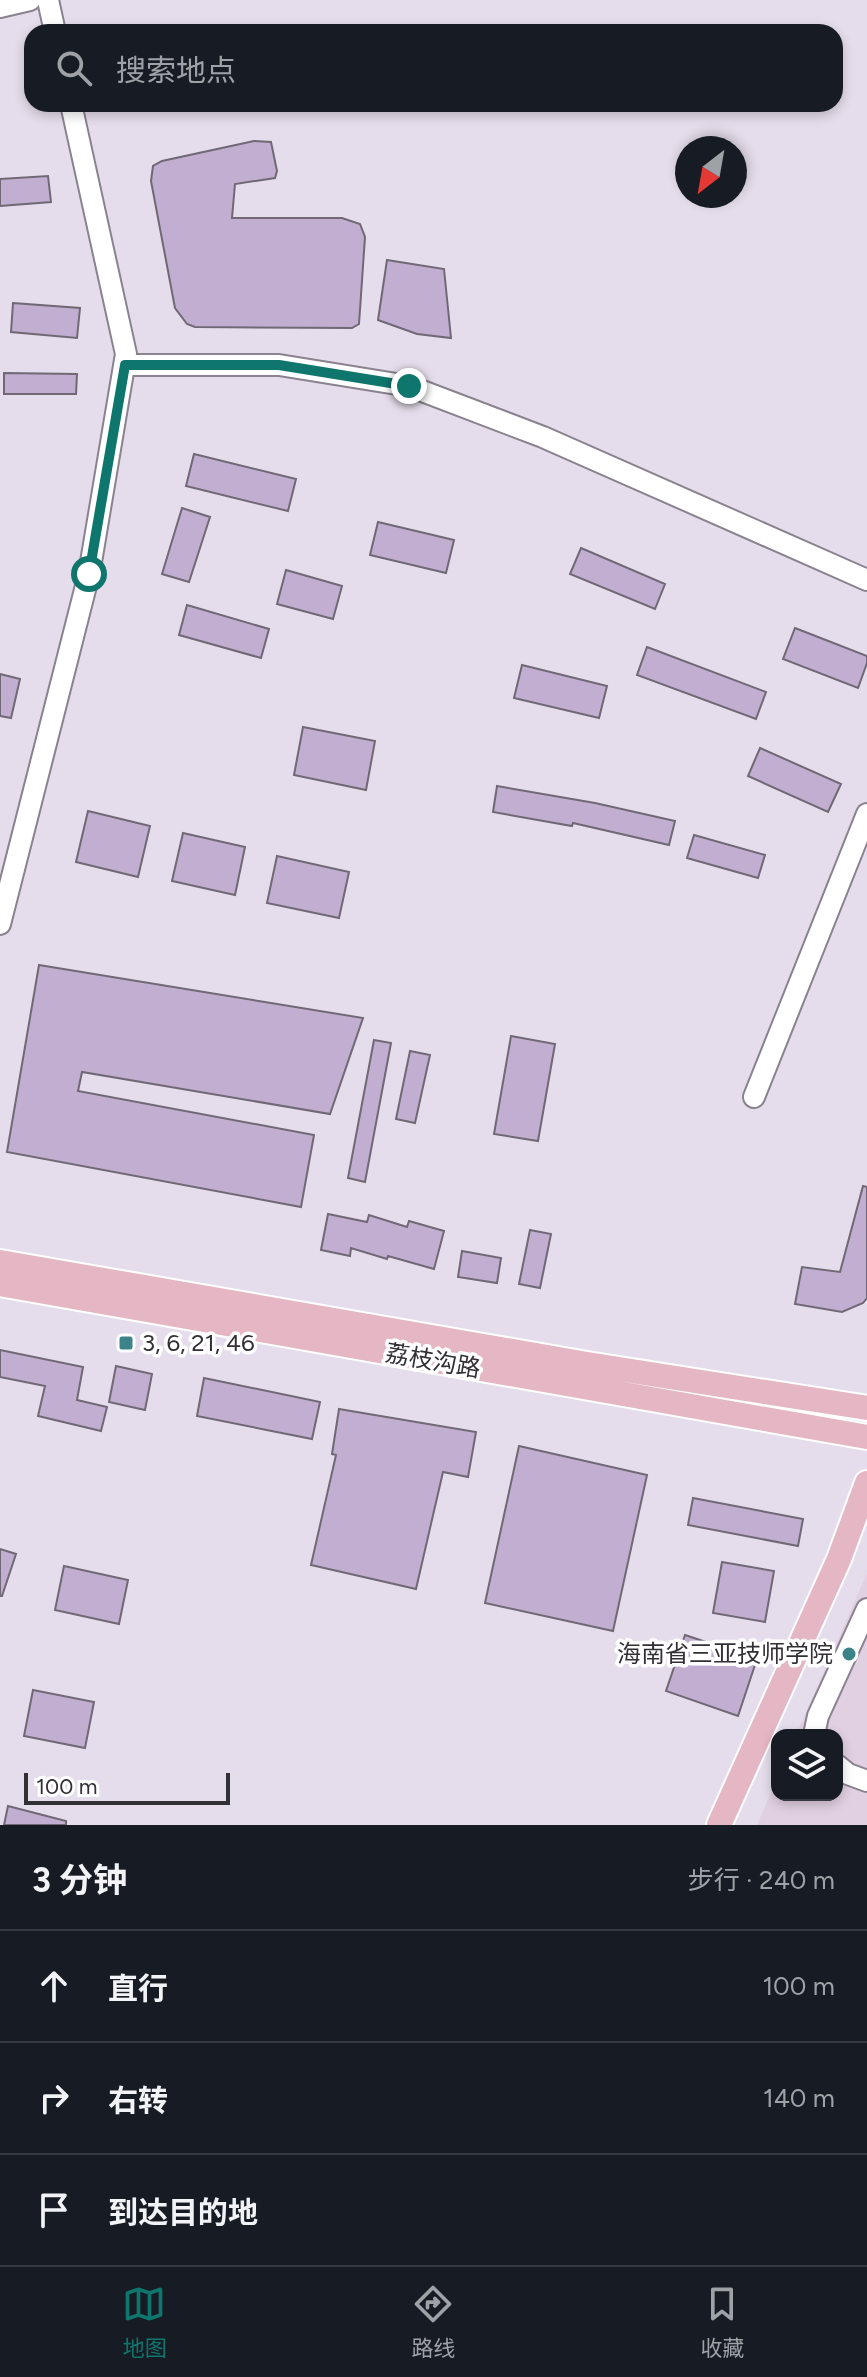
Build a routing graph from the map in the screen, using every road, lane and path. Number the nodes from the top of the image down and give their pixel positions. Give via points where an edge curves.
1 (30, 0) edge
2 (48, 0) edge
3 (0, 7) edge
4 (53, 24) edge
5 (73, 112) edge
6 (125, 365) junction
7 (867, 580) edge
8 (867, 814) edge
9 (0, 924) edge
10 (754, 1097) dead end
11 (0, 1262) edge
12 (0, 1284) edge
13 (867, 1408) edge
14 (867, 1437) edge
15 (867, 1483) edge
16 (867, 1609) edge
17 (815, 1729) edge
18 (843, 1770) edge
19 (867, 1781) edge
20 (719, 1825) edge

1 - 3 street
2 - 4 street
5 - 6 street
6 - 7 street via 279,365 409,386 543,437
6 - 9 street via 89,574
8 - 10 street
11 - 13 main road, 荔枝沟路
12 - 14 main road, 荔枝沟路
15 - 20 main road via 839,1559
16 - 17 street
18 - 19 street

